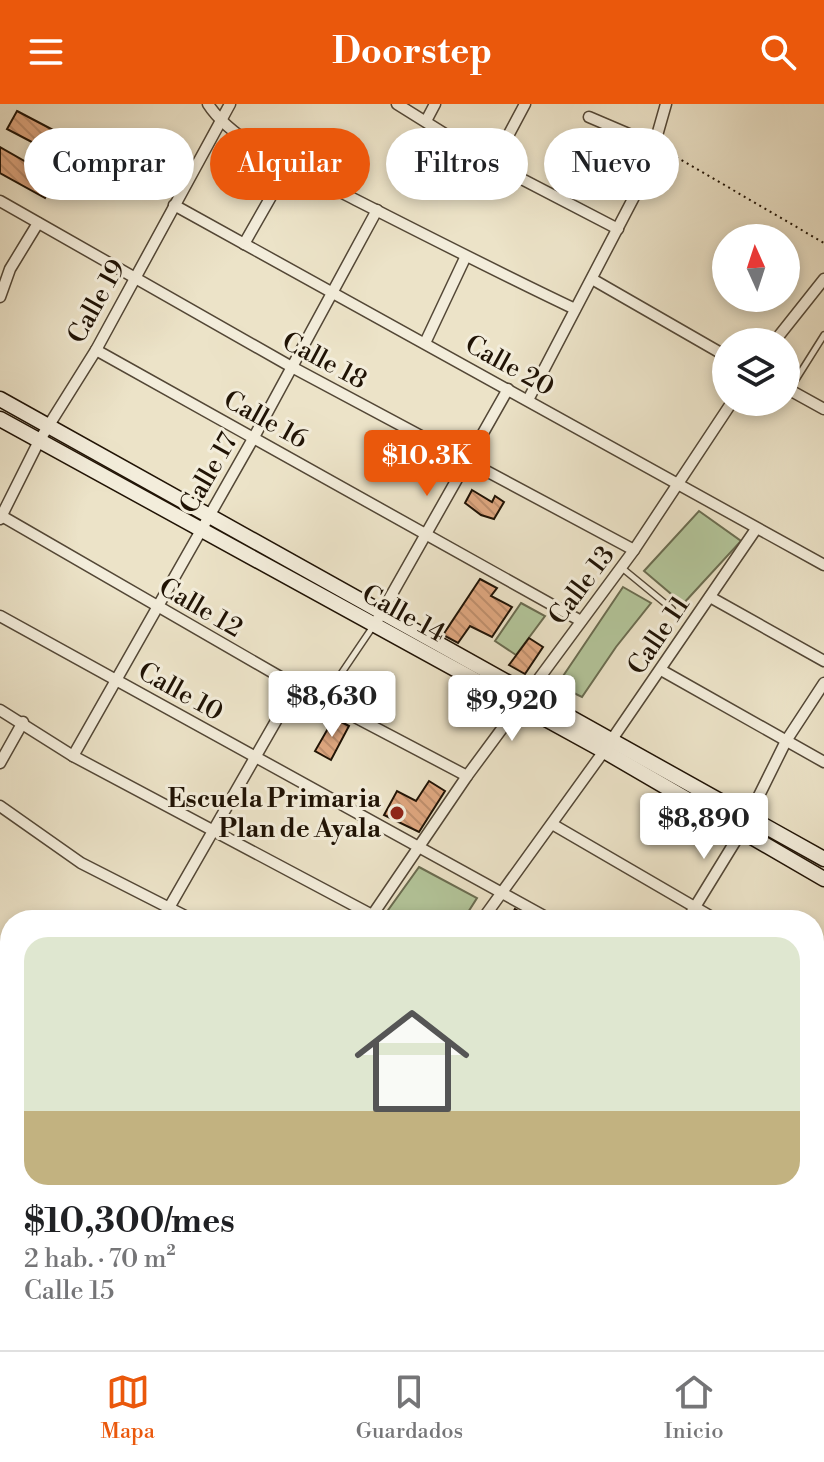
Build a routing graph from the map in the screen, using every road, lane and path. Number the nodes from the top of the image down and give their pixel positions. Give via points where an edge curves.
1 (208, 104) edge
2 (230, 104) edge
3 (397, 104) edge
4 (435, 104) edge
5 (525, 104) edge
6 (666, 104) edge
7 (589, 117) dead end
8 (219, 121) junction
9 (426, 121) junction
10 (230, 128) edge
11 (437, 128) edge
12 (512, 128) edge
13 (615, 128) edge
14 (661, 128) edge
15 (679, 159) edge
16 (528, 182) edge
17 (269, 200) edge
18 (357, 200) edge
19 (632, 200) edge
20 (0, 201) edge
21 (174, 205) junction
22 (377, 210) junction
23 (38, 223) junction
24 (618, 229) junction
25 (824, 243) edge
26 (244, 244) junction
27 (465, 258) junction
28 (135, 278) junction
29 (592, 279) junction
30 (824, 279) edge
31 (333, 291) junction
32 (0, 296) edge
33 (575, 309) junction
34 (785, 328) edge
35 (824, 335) edge
36 (425, 343) junction
37 (712, 348) edge
38 (96, 350) junction
39 (290, 366) junction
40 (800, 371) edge
41 (508, 389) junction
42 (800, 396) edge
43 (0, 399) edge
44 (528, 400) junction
45 (824, 409) edge
46 (723, 416) edge
47 (0, 419) edge
48 (47, 427) junction
49 (254, 437) junction
50 (39, 441) junction
51 (467, 461) junction
52 (679, 485) junction
53 (0, 517) edge
54 (204, 523) junction
55 (756, 529) junction
56 (426, 536) junction
57 (634, 550) junction
58 (824, 565) edge
59 (622, 567) junction
60 (710, 597) junction
61 (158, 608) junction
62 (672, 609) dead end
63 (0, 616) edge
64 (379, 618) junction
65 (581, 621) junction
66 (824, 661) edge
67 (661, 670) junction
68 (117, 681) junction
69 (824, 683) edge
70 (296, 686) junction
71 (324, 699) junction
72 (523, 699) junction
73 (0, 710) edge
74 (23, 722) junction
75 (786, 741) junction
76 (608, 745) junction
77 (73, 756) junction
78 (254, 756) junction
79 (824, 762) edge
80 (0, 763) edge
81 (467, 776) junction
82 (0, 806) edge
83 (749, 816) junction
84 (552, 824) junction
85 (213, 831) junction
86 (741, 832) junction
87 (419, 847) junction
88 (824, 859) edge
89 (824, 879) edge
90 (503, 892) junction
91 (168, 907) junction
92 (695, 908) junction
93 (167, 910) edge
94 (174, 910) edge
95 (356, 910) edge
96 (376, 910) edge
97 (490, 910) edge
98 (534, 910) edge
99 (699, 910) edge

1 - 8 street
2 - 8 street, Calle 19
3 - 9 street
4 - 9 street
5 - 12 street
6 - 14 street
7 - 13 street
8 - 10 street
8 - 21 street, Calle 19
9 - 11 street
15 - 25 path
16 - 24 street
17 - 26 street
18 - 22 street
19 - 24 street
20 - 23 street, Calle 18
21 - 26 street, Calle 20
21 - 28 street, Calle 19
22 - 27 street
22 - 31 street, Calle 17
23 - 28 street, Calle 18
23 - 32 street
24 - 29 street
26 - 31 street, Calle 20
27 - 33 street
27 - 36 street
28 - 38 street, Calle 19
28 - 39 street, Calle 18
29 - 33 street
29 - 37 street
30 - 34 street
31 - 36 street, Calle 20
31 - 39 street, Calle 17
33 - 44 street
35 - 40 lane
36 - 41 street, Calle 20
38 - 48 street, Calle 19
38 - 49 street, Calle 16
39 - 49 street, Calle 17
39 - 51 street, Calle 18
41 - 44 street, Calle 20
41 - 51 street
42 - 45 street
43 - 48 main road, Calle 14
44 - 52 street, Calle 20
46 - 52 street
47 - 50 main road, Calle 14
48 - 50 street, Calle 19
48 - 54 main road, Calle 14
49 - 54 street, Calle 17
49 - 56 street, Calle 16
50 - 53 street, Calle 19
50 - 54 main road, Calle 14
51 - 56 street
51 - 57 street, Calle 18
52 - 55 street, Calle 20
52 - 57 street
53 - 61 street, Calle 12
54 - 61 street, Calle 17
54 - 64 main road, Calle 14
55 - 58 street, Calle 20
55 - 60 street, Calle 11
56 - 64 street
56 - 65 street, Calle 16
57 - 59 street, Calle 13
59 - 62 lane
59 - 65 street, Calle 13
60 - 66 street
60 - 67 street, Calle 11
61 - 68 street, Calle 17
61 - 70 street, Calle 12
63 - 68 street, Calle 10
64 - 71 lane
64 - 72 main road, Calle 14
65 - 72 street, Calle 13
67 - 75 street
67 - 76 street, Calle 11
68 - 77 street, Calle 17
68 - 78 street, Calle 10
69 - 75 street
70 - 71 street, Calle 12
70 - 78 street
71 - 81 street, Calle 12
72 - 76 main road, Calle 14
72 - 81 street, Calle 13
73 - 74 street
74 - 77 street
74 - 80 street
75 - 79 street
75 - 83 street
76 - 83 main road, Calle 14
76 - 84 street, Calle 11
76 - 86 main road, Calle 14
77 - 85 street
78 - 85 street
78 - 87 street, Calle 10
81 - 87 street, Calle 13
82 - 91 street via 81,863
83 - 86 street
83 - 88 main road, Calle 14
84 - 90 street, Calle 11
84 - 92 street
85 - 91 street
85 - 95 street
86 - 89 main road, Calle 14
86 - 92 street
87 - 90 street, Calle 10
87 - 96 street, Calle 13
90 - 97 street, Calle 11
90 - 98 street, Calle 10
91 - 93 street
91 - 94 street
92 - 99 street

